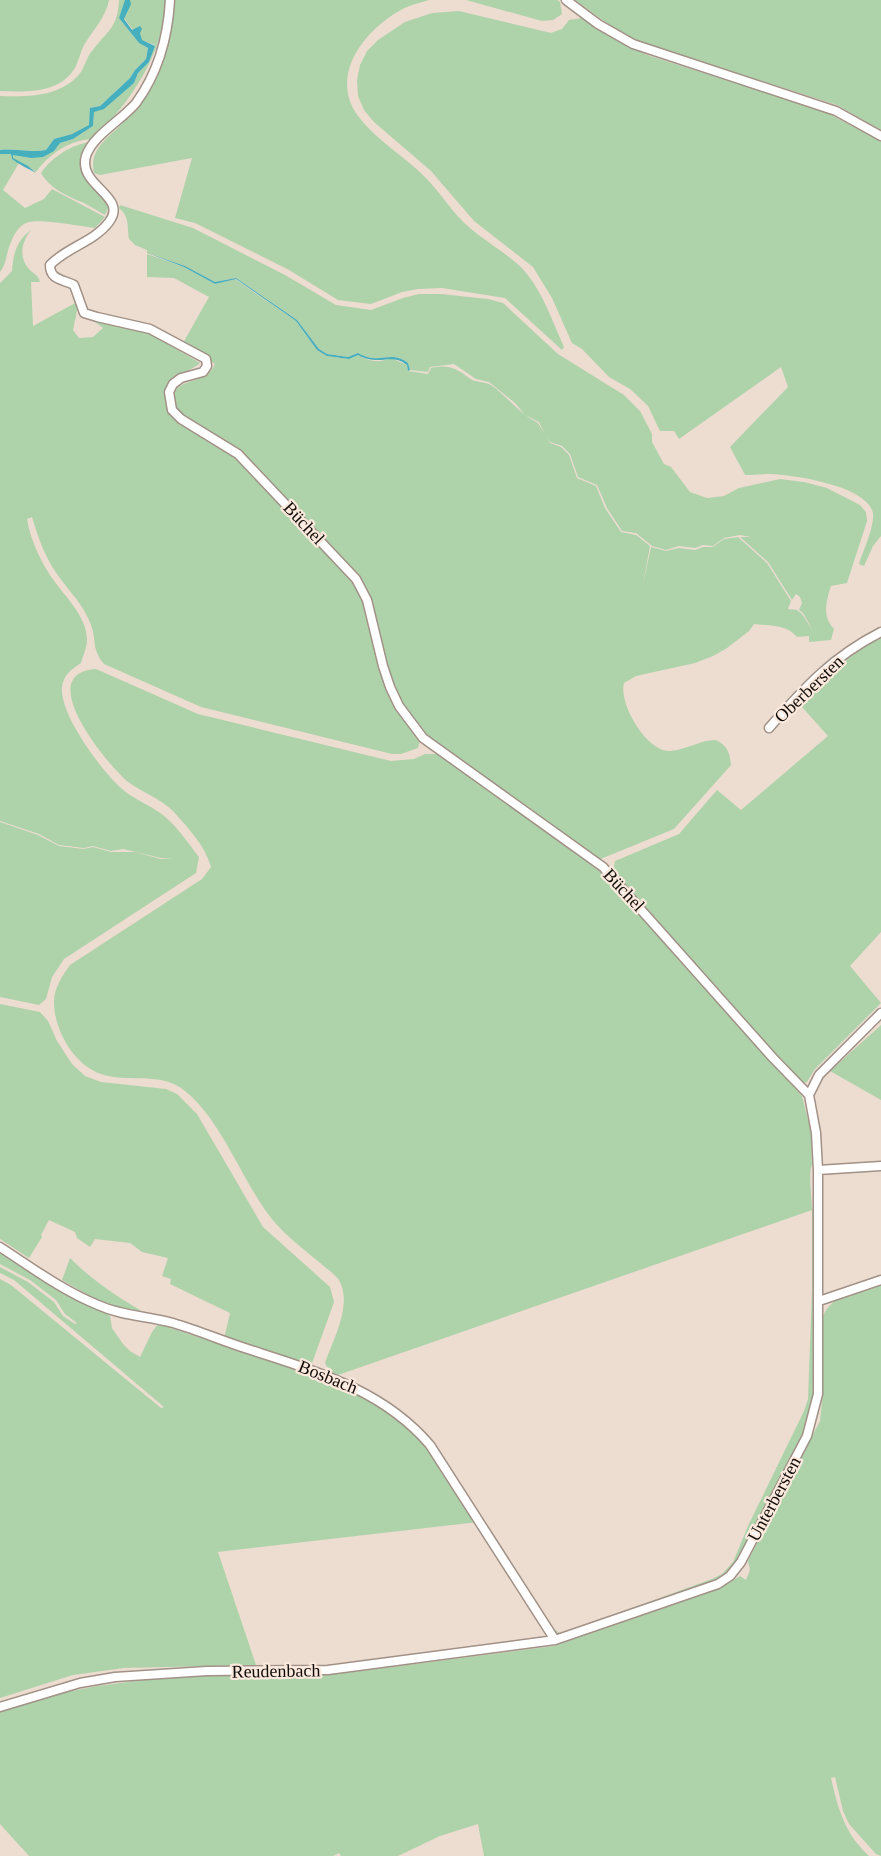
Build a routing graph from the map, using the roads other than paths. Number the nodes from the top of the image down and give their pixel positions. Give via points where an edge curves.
1 (170, 0) edge
2 (566, 0) edge
3 (881, 136) edge
4 (881, 632) edge
5 (769, 728) dead end
6 (881, 1013) edge
7 (809, 1095) junction
8 (881, 1166) edge
9 (818, 1170) junction
10 (0, 1247) edge
11 (881, 1280) edge
12 (819, 1301) junction
13 (555, 1640) junction
14 (0, 1707) edge

1 - 7 street, Büchel via 164,47 151,76 135,103 91,146 86,158 86,171 112,200 110,222 59,255 50,265 50,272 54,278 74,285 84,313 150,328 206,359 203,372 173,384 169,392 172,410 238,454 356,579 367,600 390,687 423,738 603,867
2 - 3 street via 633,44 836,111
4 - 5 street, Oberbersten via 835,660
6 - 7 street via 819,1075
7 - 9 street, Unterbersten
8 - 9 street
9 - 12 street, Unterbersten
10 - 13 street, Bosbach via 98,1305 173,1323 318,1371 391,1408 430,1445
11 - 12 street
12 - 13 street, Unterbersten via 818,1394 807,1436 741,1562 718,1584
13 - 14 street, Reudenbach via 328,1670 115,1677 80,1683

